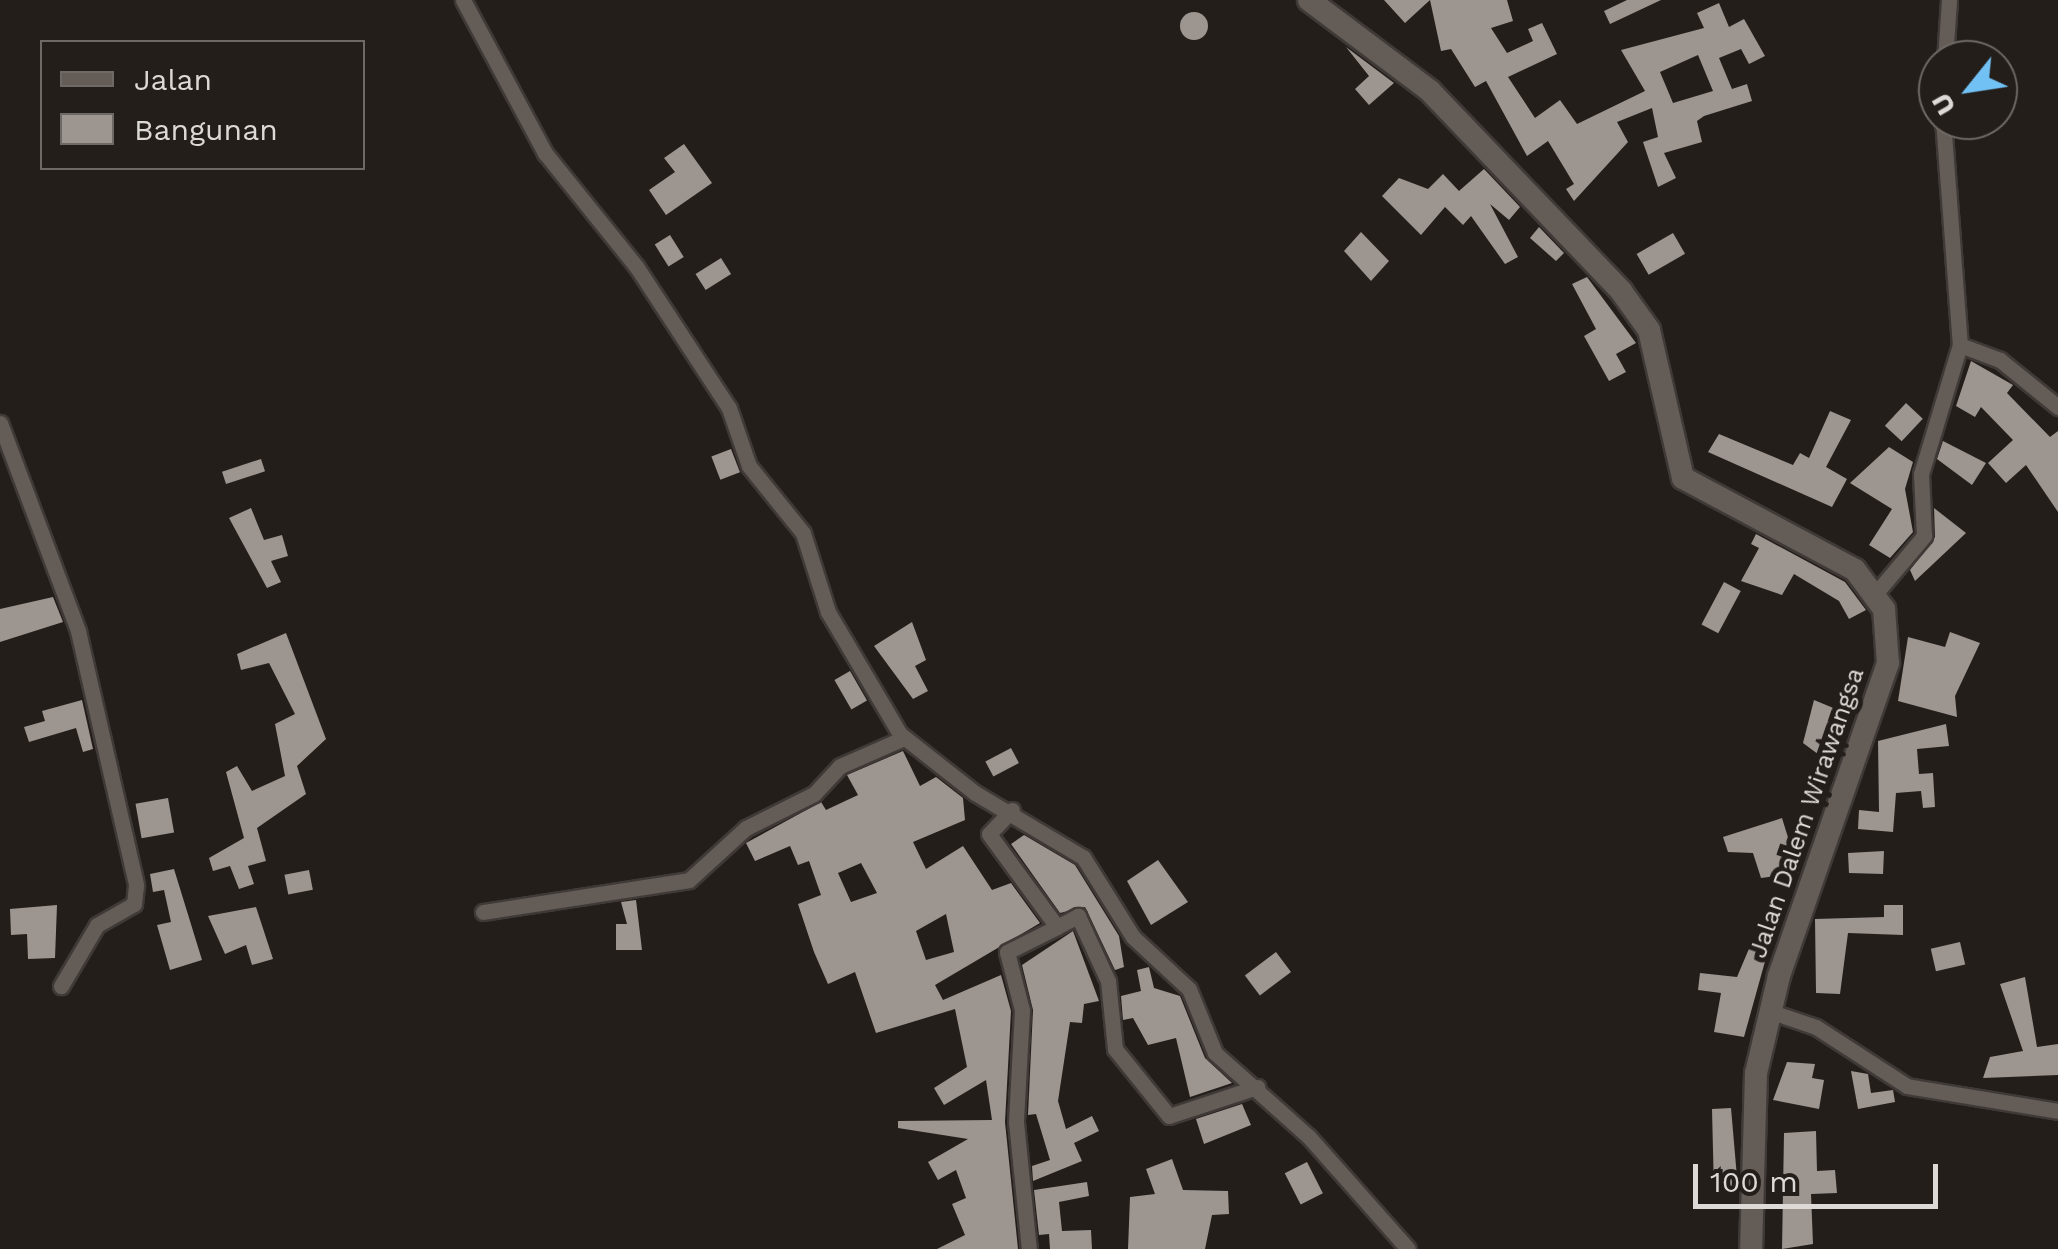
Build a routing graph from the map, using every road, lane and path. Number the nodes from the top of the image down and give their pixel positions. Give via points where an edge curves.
1 (463, 0) edge
2 (1309, 0) edge
3 (1948, 0) edge
4 (1946, 40) edge
5 (1945, 140) edge
6 (1960, 345) junction
7 (2058, 407) edge
8 (0, 423) edge
9 (1876, 592) junction
10 (904, 738) junction
11 (1012, 810) junction
12 (483, 912) dead end
13 (1057, 926) junction
14 (61, 986) dead end
15 (1772, 1012) junction
16 (1258, 1087) junction
17 (2058, 1111) edge
18 (1029, 1249) edge
19 (1408, 1249) edge
20 (1751, 1249) edge

1 - 10 street via 544,153 636,266 729,408 749,466 803,533 828,612
2 - 9 street via 1430,91 1621,291 1649,330 1683,478 1708,499 1806,540
3 - 4 street
5 - 6 street
6 - 7 street via 2000,360
6 - 9 street via 1921,474 1924,536
8 - 14 street via 78,631 136,885 134,904 87,937
9 - 15 street, Jalan Dalem Wirawangsa via 1889,625 1888,662
10 - 11 street
10 - 12 street via 840,766 814,794 746,828 689,880
11 - 13 street via 988,834
11 - 16 street via 1083,857 1133,938 1190,988 1214,1053
13 - 16 street via 1078,916 1108,981 1116,1049 1168,1116
13 - 18 street via 1007,952 1022,1010 1016,1122
15 - 17 street via 1816,1027 1907,1086
15 - 20 street, Jalan Dalem Wirawangsa via 1749,1138
16 - 19 street

